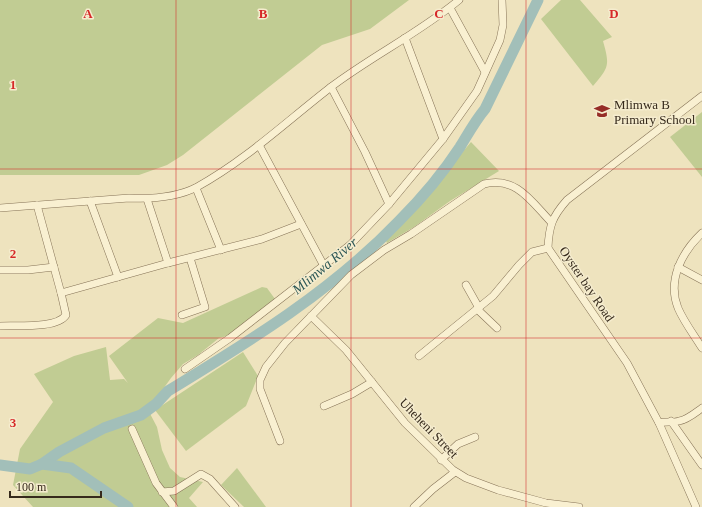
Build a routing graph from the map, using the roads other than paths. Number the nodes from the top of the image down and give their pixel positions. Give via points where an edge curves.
1 (459, 0) edge
2 (502, 0) edge
3 (450, 8) junction
4 (405, 38) junction
5 (485, 72) junction
6 (331, 87) junction
7 (702, 96) edge
8 (443, 139) junction
9 (259, 145) junction
10 (196, 188) junction
11 (147, 199) junction
12 (90, 201) junction
13 (389, 204) junction
14 (37, 205) junction
15 (0, 208) edge
16 (552, 222) junction
17 (302, 224) junction
18 (702, 233) edge
19 (548, 248) junction
20 (221, 250) junction
21 (190, 258) junction
22 (168, 263) junction
23 (324, 266) junction
24 (54, 267) junction
25 (678, 267) junction
26 (0, 270) edge
27 (118, 276) junction
28 (702, 280) edge
29 (466, 285) dead end
30 (61, 293) junction
31 (478, 308) junction
32 (182, 315) dead end
33 (311, 316) junction
34 (0, 326) edge
35 (497, 328) dead end
36 (702, 348) edge
37 (419, 356) dead end
38 (185, 369) dead end
39 (372, 382) junction
40 (324, 406) dead end
41 (702, 408) edge
42 (671, 421) junction
43 (658, 423) junction
44 (132, 429) dead end
45 (475, 437) dead end
46 (280, 441) dead end
47 (441, 460) junction
48 (702, 465) edge
49 (455, 472) junction
50 (162, 492) junction
51 (558, 506) edge
52 (174, 507) edge
53 (235, 507) edge
54 (414, 507) edge
55 (579, 507) edge
56 (696, 507) edge

1 - 3 street
2 - 5 street via 503,24 500,40
3 - 4 street
3 - 5 street
4 - 6 street
4 - 8 street
5 - 8 street via 477,91
6 - 9 street
6 - 13 street
7 - 16 street, Oyster bay Road via 567,200 556,212
8 - 13 street
9 - 10 street
9 - 17 street
10 - 11 street via 170,196
10 - 20 street
11 - 12 street
11 - 22 street
12 - 14 street
12 - 27 street
13 - 23 street via 350,245
14 - 15 street
14 - 24 street
16 - 19 street, Oyster bay Road
16 - 33 street via 518,188 508,183 484,184 351,275
17 - 20 street via 262,239
17 - 23 street
18 - 25 street via 683,255
19 - 31 street via 532,252 493,296
19 - 43 street, Oyster bay Road via 627,363
20 - 21 street
21 - 22 street
21 - 32 street via 205,307
22 - 27 street
23 - 38 street
24 - 26 street
24 - 30 street
25 - 28 street
25 - 36 street via 675,286 678,308
27 - 30 street
29 - 31 street
30 - 34 street via 66,315 60,321 39,325
31 - 35 street
31 - 37 street
33 - 39 street, Uheheni Street via 346,350
33 - 46 street via 266,367 260,380 263,399
39 - 40 street
39 - 47 street, Uheheni Street via 405,423
41 - 42 street via 688,418 678,422
42 - 43 street
42 - 48 street
43 - 56 street, Oyster bay Road
44 - 50 street
45 - 47 street via 458,444
47 - 49 street, Uheheni Street
49 - 51 street, Uheheni Street via 498,490
49 - 54 street
50 - 52 street
50 - 53 street via 174,491 201,474 210,479
51 - 55 street, Uheheni Street

